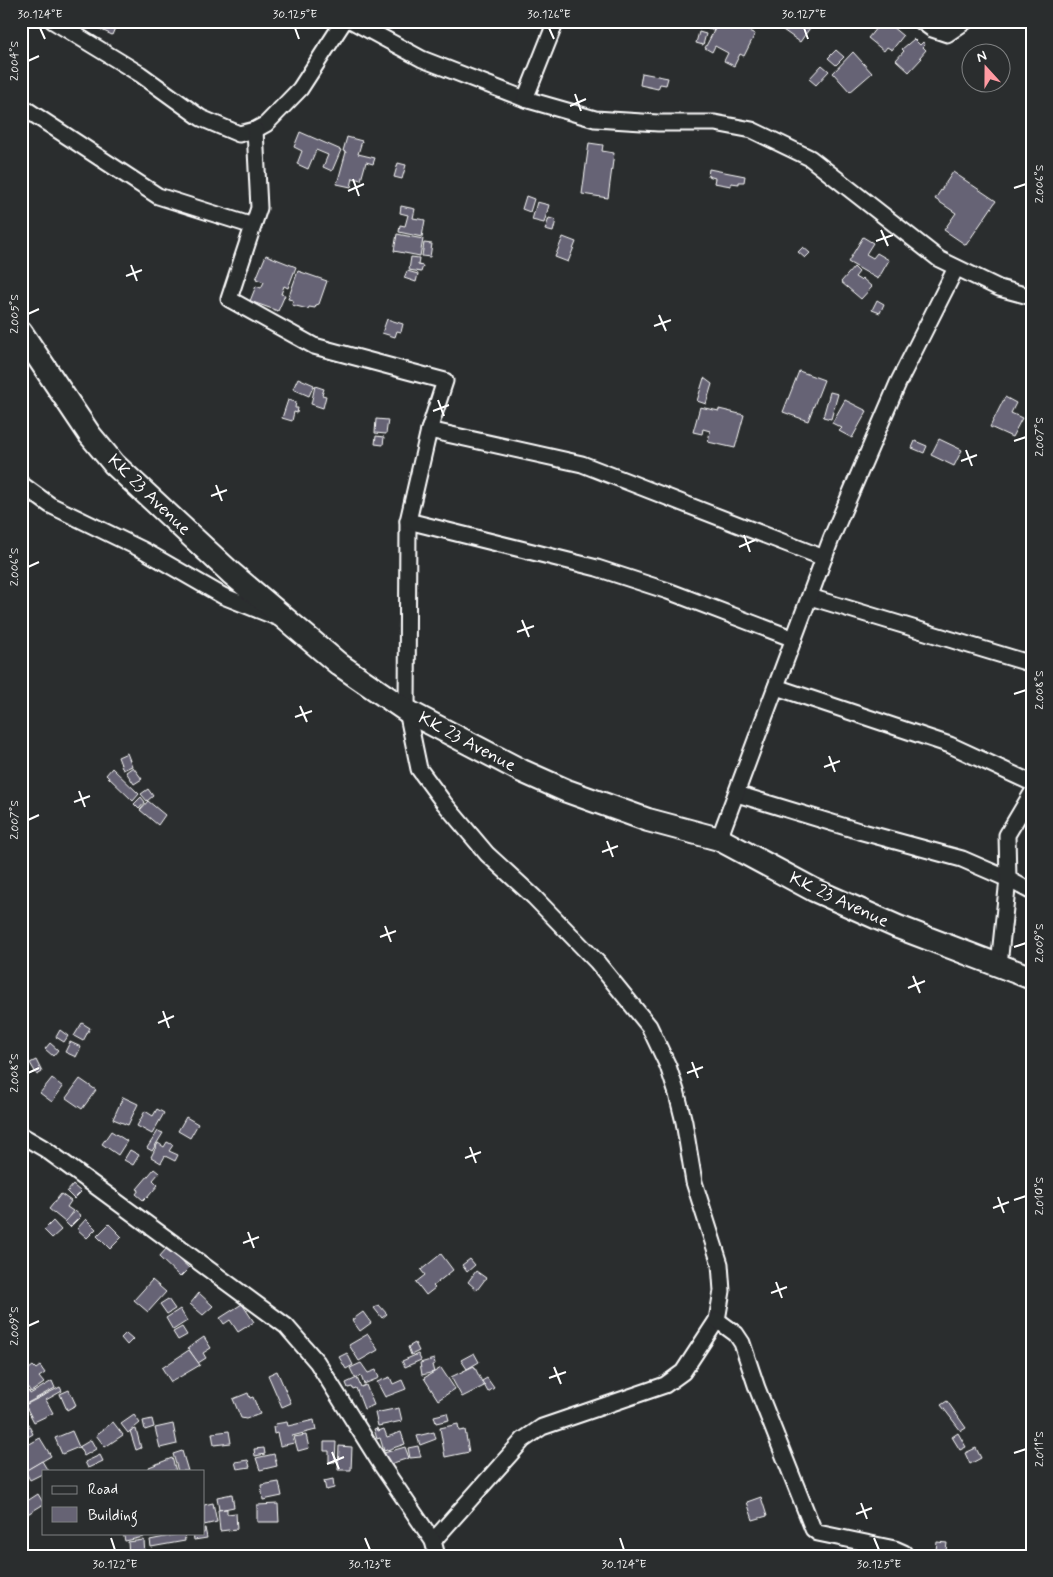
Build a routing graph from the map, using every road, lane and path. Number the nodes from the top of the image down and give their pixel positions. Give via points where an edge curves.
1 (54, 21) edge
2 (344, 21) edge
3 (352, 21) edge
4 (556, 21) edge
5 (921, 21) edge
6 (966, 21) edge
7 (525, 99) junction
8 (21, 106) edge
9 (255, 130) junction
10 (253, 226) junction
11 (956, 268) junction
12 (1032, 297) edge
13 (21, 332) edge
14 (429, 430) junction
15 (21, 484) edge
16 (408, 521) junction
17 (824, 558) junction
18 (810, 597) junction
19 (291, 624) junction
20 (794, 639) junction
21 (1032, 664) edge
22 (776, 687) junction
23 (407, 711) junction
24 (1032, 784) edge
25 (1032, 792) edge
26 (737, 794) junction
27 (719, 839) junction
28 (1008, 879) junction
29 (1032, 892) edge
30 (999, 965) junction
31 (1032, 978) edge
32 (21, 1135) edge
33 (717, 1320) junction
34 (435, 1549) edge
35 (906, 1556) edge

1 - 9 street via 140,74 201,118 239,134
2 - 9 street via 300,89 266,124
3 - 7 street via 422,59
4 - 7 street
5 - 6 street via 947,34
7 - 11 street via 595,119 714,123 752,130 810,158 939,259
8 - 10 street via 158,196
9 - 10 street via 259,208
10 - 14 street via 229,299 314,346 445,381
11 - 12 street via 999,288
11 - 17 street via 898,384
13 - 19 main road, KK 23 Avenue via 90,435 114,464
14 - 16 street
14 - 17 street via 582,464
15 - 19 street via 50,505 144,550 222,596
16 - 20 street via 597,568
16 - 23 street
17 - 18 street
18 - 20 street
18 - 21 street
19 - 23 main road, KK 23 Avenue via 340,665
20 - 22 street
22 - 24 street via 950,745
22 - 26 street
23 - 27 main road, KK 23 Avenue via 567,791 648,820
23 - 33 street via 419,769 444,803 487,854 597,962 649,1026 677,1094 694,1182 720,1264 722,1290
25 - 28 street via 1007,835
26 - 27 street
26 - 28 street via 962,858
27 - 30 main road, KK 23 Avenue via 814,890 898,927
28 - 29 street
28 - 30 street
30 - 31 main road, KK 23 Avenue
32 - 34 street via 45,1149 286,1326 317,1362
33 - 34 street via 683,1372 666,1385 542,1427 523,1440
33 - 35 street via 736,1334 742,1343 813,1529 818,1533 895,1550

